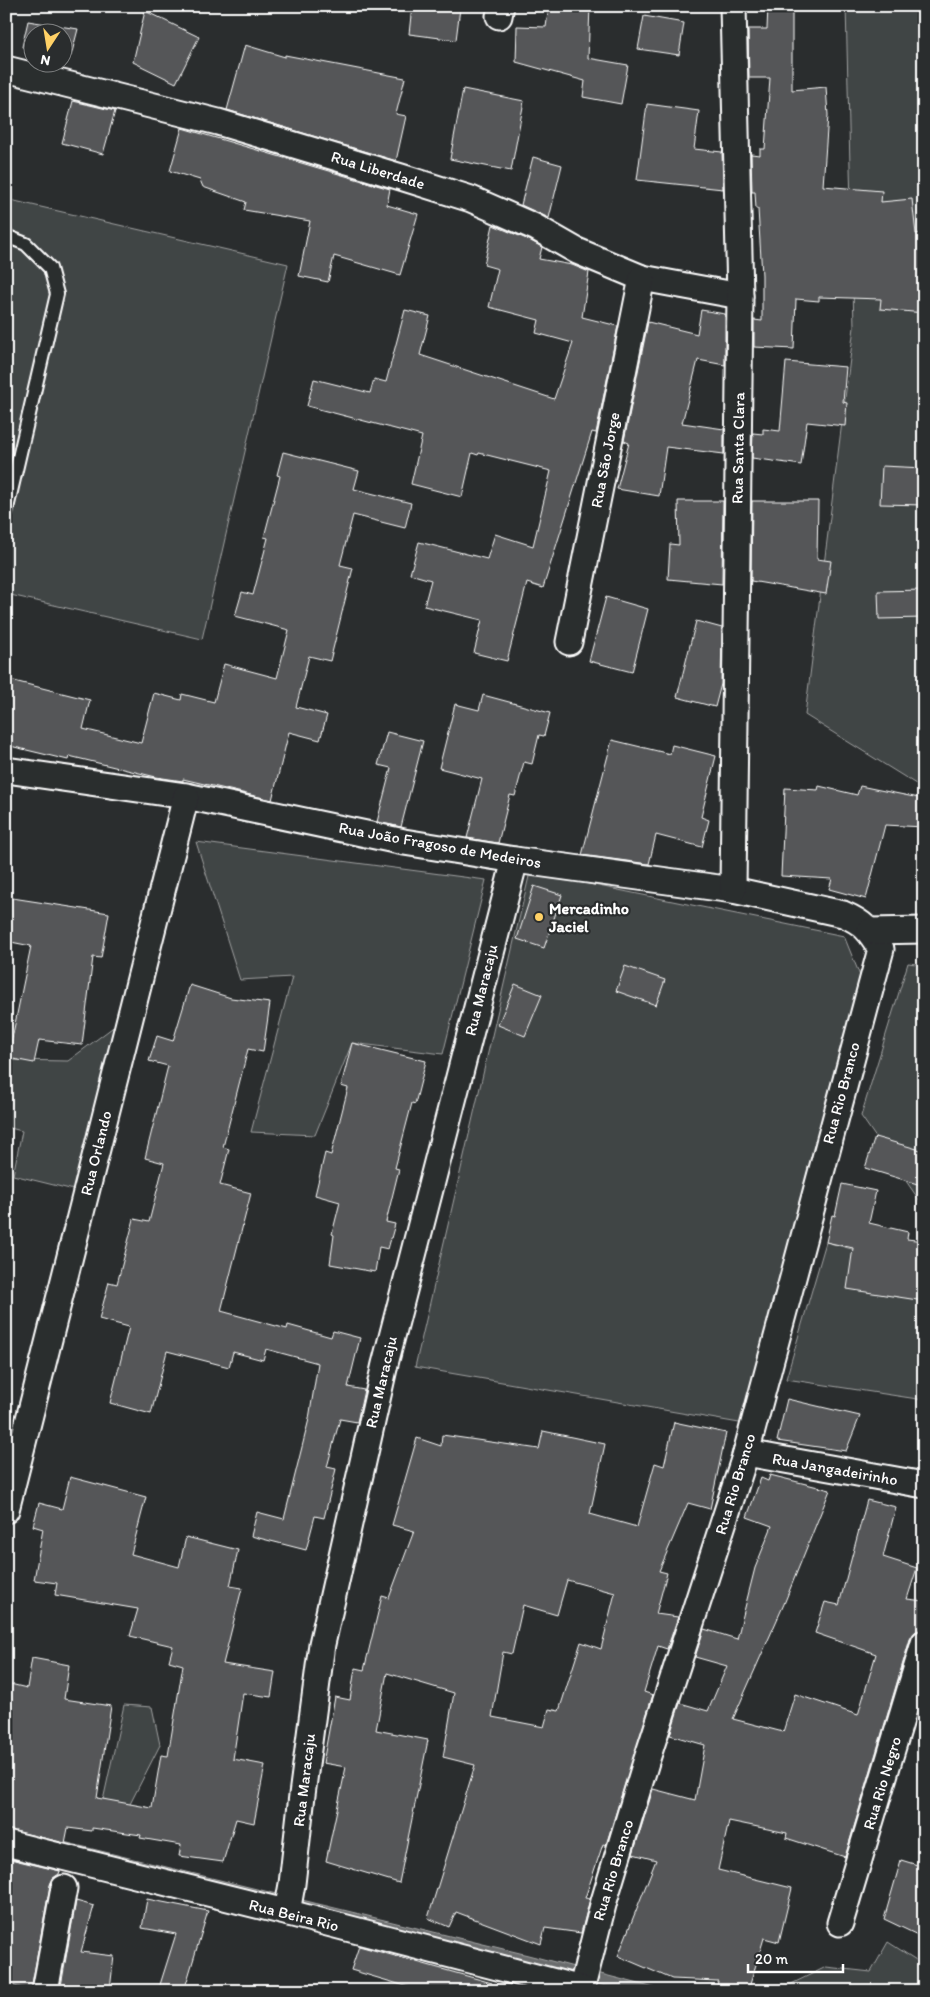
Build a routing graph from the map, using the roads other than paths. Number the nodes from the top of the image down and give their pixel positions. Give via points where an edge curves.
1 (733, 6) edge
2 (6, 69) edge
3 (6, 236) edge
4 (642, 278) junction
5 (740, 296) junction
6 (6, 513) edge
7 (569, 642) dead end
8 (6, 770) edge
9 (186, 796) junction
10 (515, 860) junction
11 (732, 890) junction
12 (924, 930) edge
13 (870, 931) junction
14 (746, 1453) junction
15 (924, 1485) edge
16 (6, 1510) edge
17 (924, 1643) edge
18 (6, 1843) edge
19 (64, 1888) dead end
20 (290, 1901) junction
21 (840, 1923) dead end
22 (582, 1988) edge
23 (45, 1991) edge

1 - 5 street, Rua Santa Clara
2 - 4 street, Rua Liberdade via 218,122 471,199 535,227 577,251
3 - 6 lane via 26,244 50,268 57,294
4 - 5 street, Rua Liberdade
4 - 7 street, Rua São Jorge
5 - 11 street, Rua Santa Clara
8 - 9 street, Rua João Fragoso de Medeiros
9 - 10 street, Rua João Fragoso de Medeiros via 404,842
9 - 16 street, Rua Orlando
10 - 11 street, Rua João Fragoso de Medeiros
10 - 20 street, Rua Maracaju via 385,1364 322,1644
11 - 13 street, Rua João Fragoso de Medeiros via 843,914 858,920
12 - 13 street
13 - 14 street, Rua Rio Branco via 881,949
14 - 15 street, Rua Jangadeirinho
14 - 22 street, Rua Rio Branco via 646,1762
17 - 21 street, Rua Rio Negro
18 - 20 street, Rua Beira Rio
19 - 23 street
20 - 22 street, Rua Beira Rio

